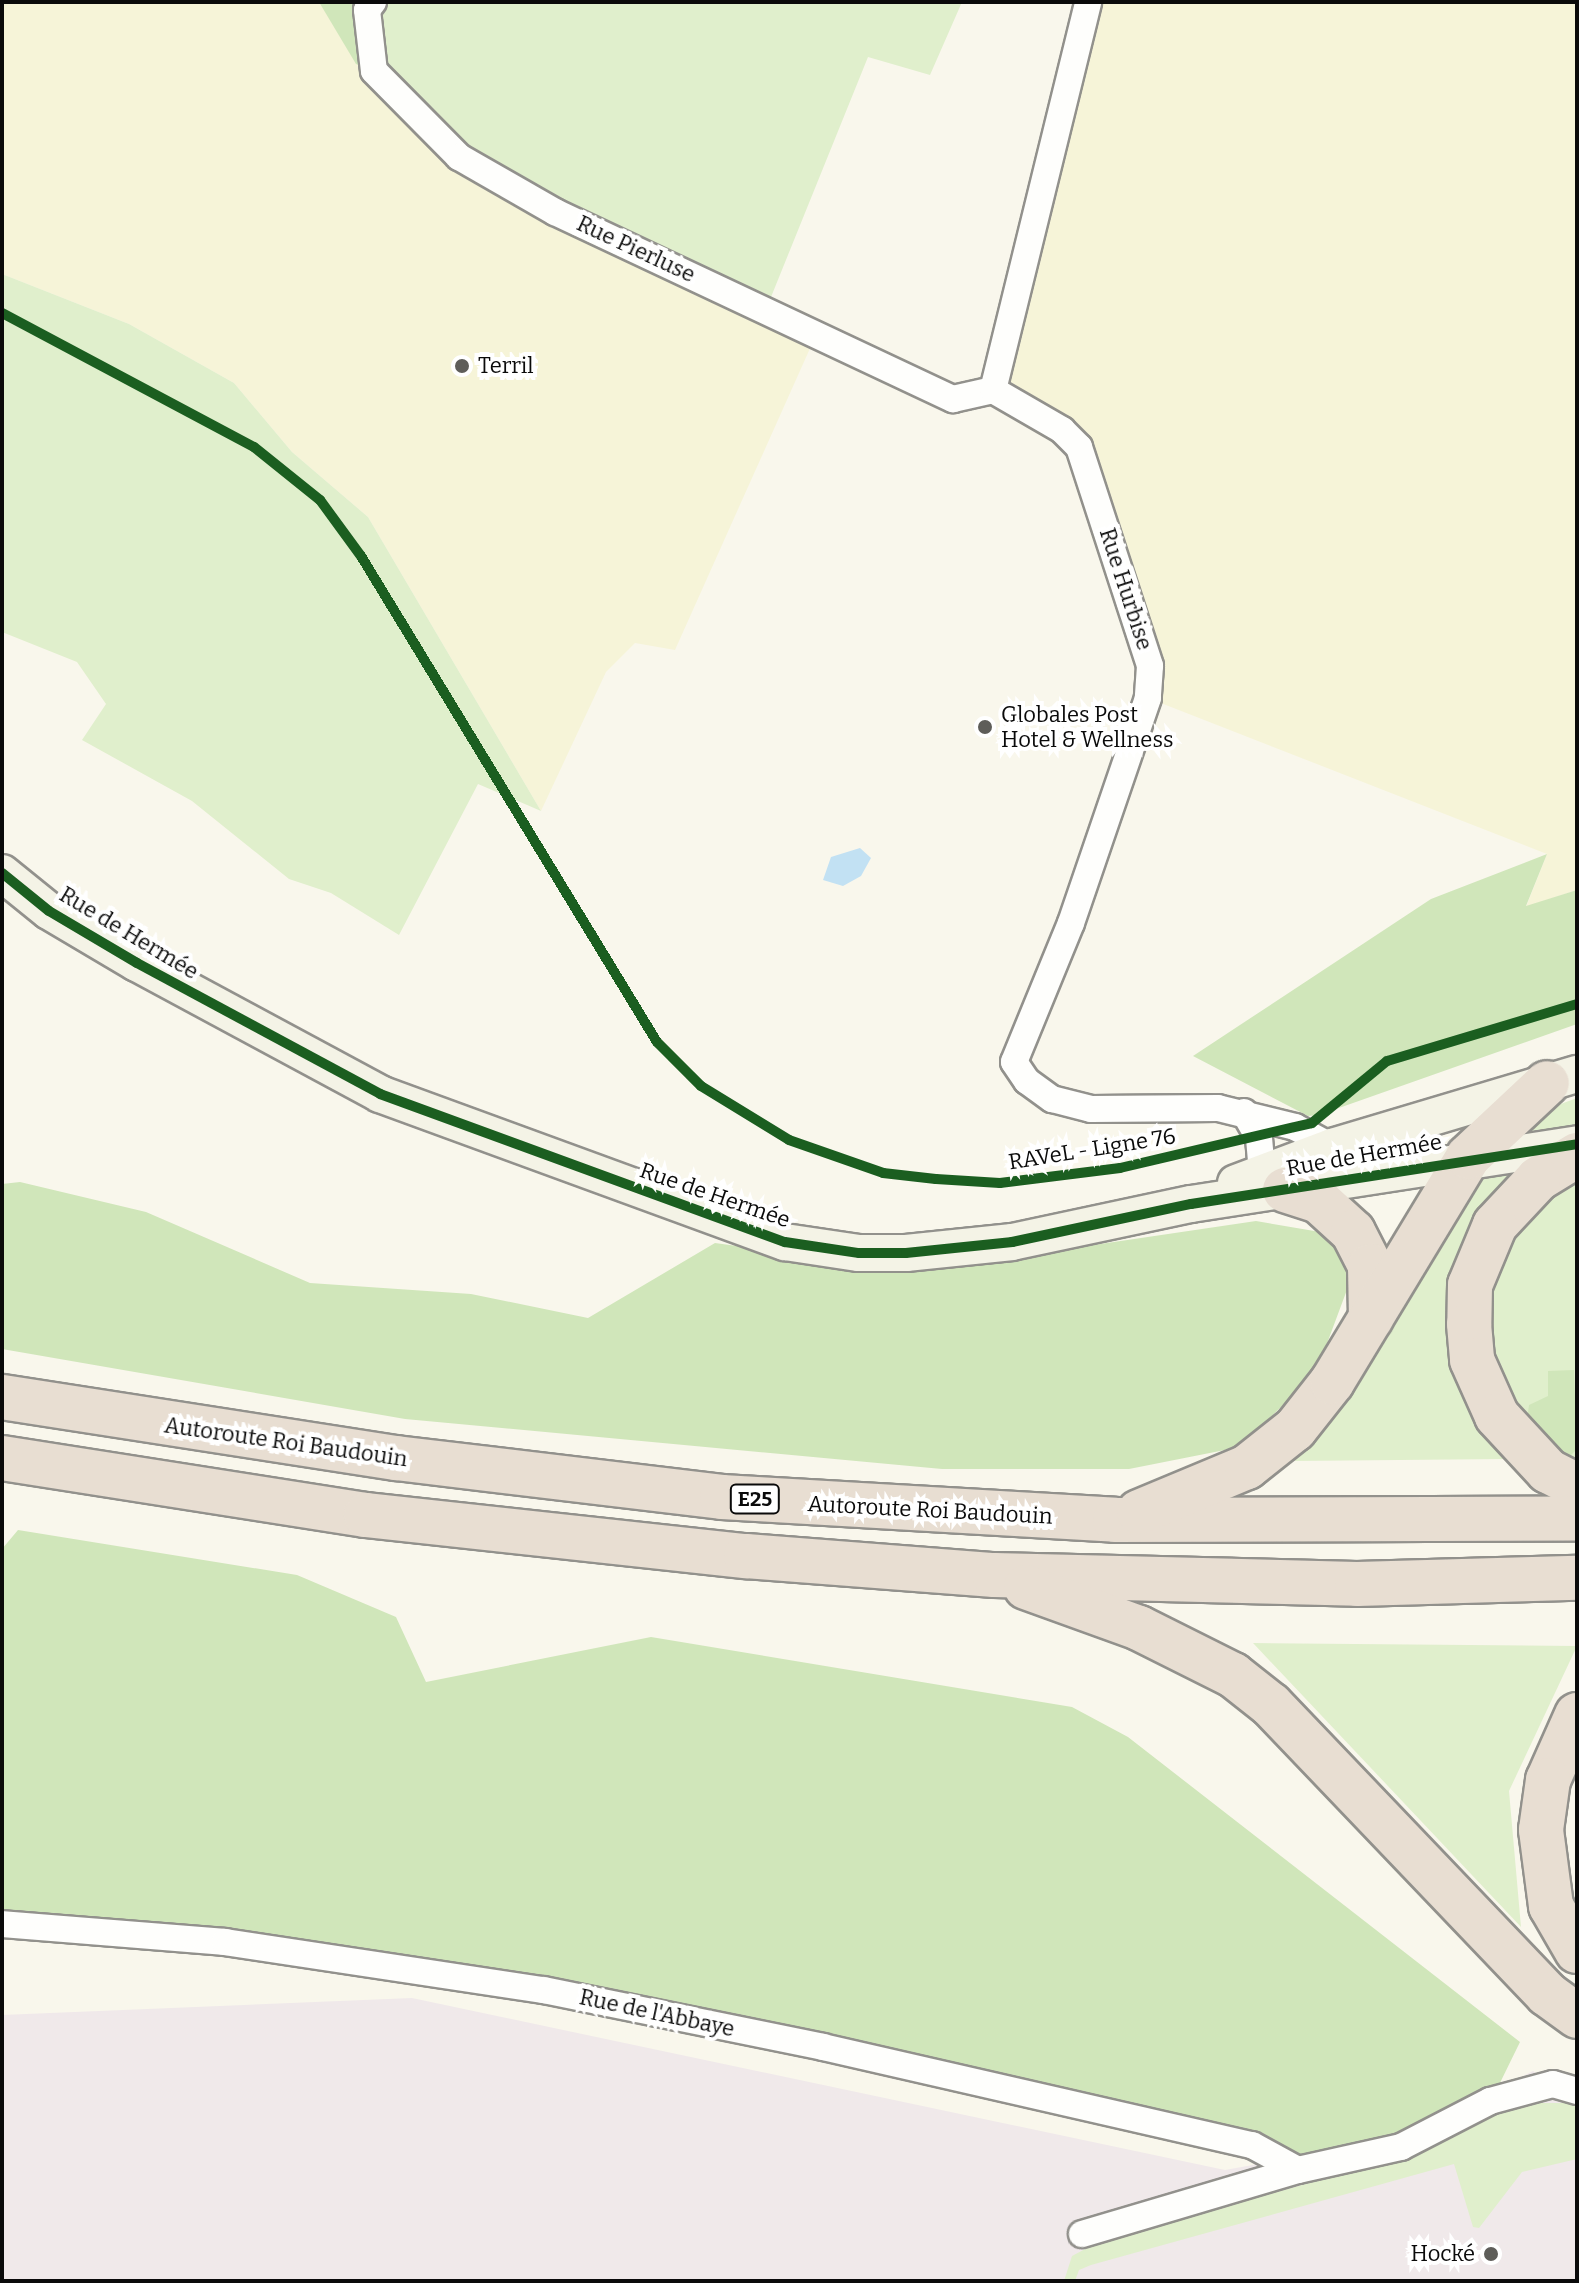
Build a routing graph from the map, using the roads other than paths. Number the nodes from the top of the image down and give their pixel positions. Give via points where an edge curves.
1 (373, 2) edge
2 (1088, 2) edge
3 (993, 390) junction
4 (2, 873) edge
5 (1562, 1078) edge
6 (1244, 1112) junction
7 (1577, 1144) edge
8 (1332, 1147) junction
9 (1577, 1155) edge
10 (1468, 1157) junction
11 (1273, 1181) junction
12 (1371, 1318) junction
13 (2, 1397) edge
14 (2, 1458) edge
15 (1577, 1486) edge
16 (1577, 1518) edge
17 (1115, 1520) junction
18 (994, 1575) junction
19 (1577, 1578) edge
20 (1577, 1715) edge
21 (2, 1924) edge
22 (1577, 1951) edge
23 (1577, 2016) edge
24 (1577, 2091) edge
25 (1298, 2170) junction
26 (1082, 2234) dead end

1 - 3 street, Rue Pierluse via 367,10 374,71 459,157 555,212 953,399
2 - 3 street
3 - 6 street, Rue Hurbise via 1062,430 1079,447 1150,666 1148,698 1071,923 1014,1062 1027,1081 1052,1099 1091,1109
4 - 11 street, Rue de Hermée via 49,911 137,963 380,1094 785,1242 859,1253 1012,1242
5 - 8 street, Rue de Hermée
5 - 10 highway
6 - 8 street, Rue Hurbise via 1295,1127
6 - 11 street
7 - 10 street, Rue de Hermée
8 - 11 street, Rue de Hermée
9 - 15 highway via 1538,1179 1495,1225 1470,1285 1469,1324 1472,1360 1497,1416 1548,1471
10 - 11 street, Rue de Hermée
10 - 12 highway
11 - 12 highway via 1319,1201 1353,1232 1370,1266
12 - 17 highway via 1317,1403 1272,1450 1221,1479
13 - 17 highway, Autoroute Roi Baudouin / E25 via 396,1458 722,1497
14 - 18 highway via 366,1515 746,1556
16 - 17 highway, Autoroute Roi Baudouin / E25
18 - 19 highway via 1357,1584
18 - 23 highway via 1139,1628 1233,1675 1271,1705 1547,1994
20 - 22 highway via 1548,1780 1541,1830 1551,1906
21 - 25 street, Rue de l'Abbaye via 225,1942 544,1990 1252,2145
24 - 25 street via 1553,2084 1490,2101 1401,2147
25 - 26 street

